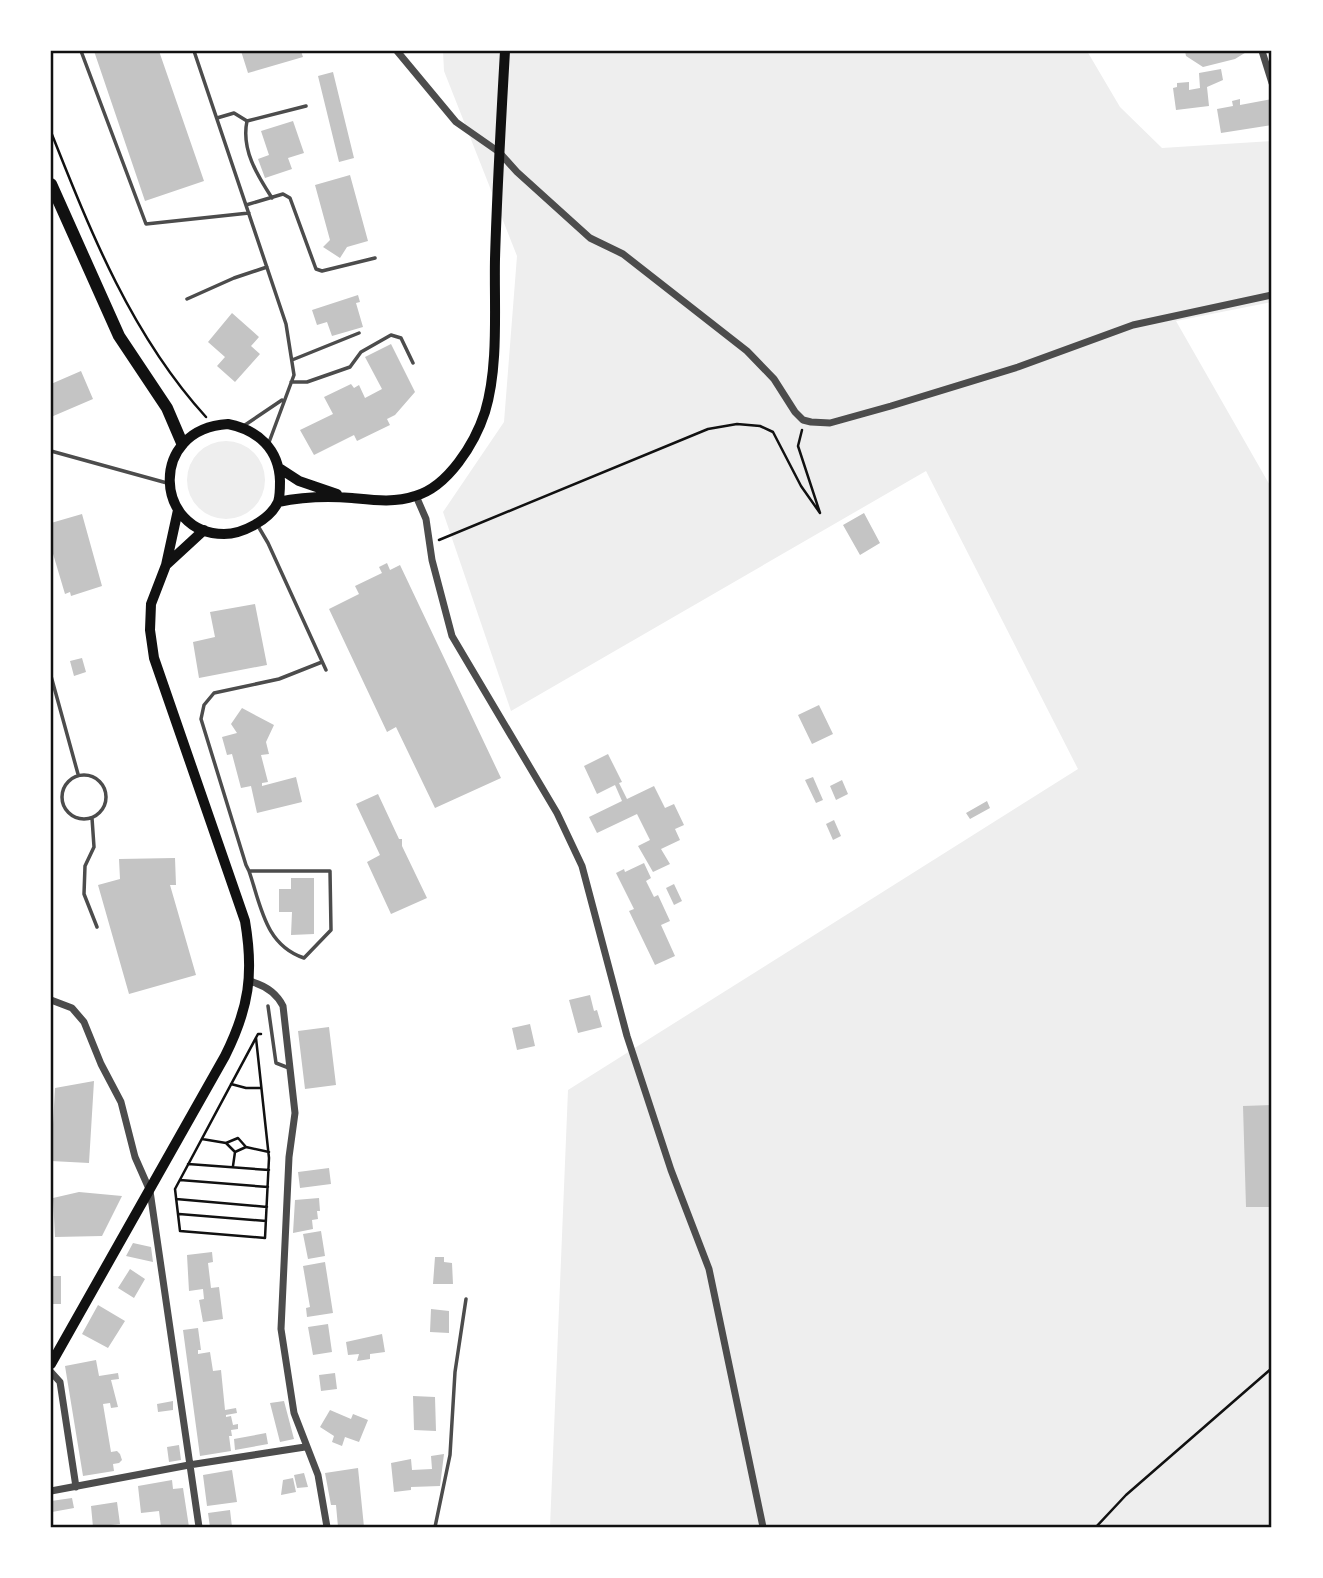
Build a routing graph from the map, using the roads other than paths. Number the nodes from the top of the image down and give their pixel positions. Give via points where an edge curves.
1 (81, 51) edge
2 (194, 51) edge
3 (397, 51) edge
4 (505, 51) edge
5 (1262, 51) edge
6 (1272, 83) edge
7 (306, 106) dead end
8 (217, 118) junction
9 (247, 121) junction
10 (499, 152) junction
11 (51, 184) edge
12 (272, 198) junction
13 (246, 205) junction
14 (249, 213) junction
15 (375, 258) dead end
16 (267, 267) junction
17 (1272, 295) edge
18 (187, 299) dead end
19 (359, 333) dead end
20 (292, 360) junction
21 (414, 363) dead end
22 (291, 382) junction
23 (284, 399) junction
24 (242, 426) junction
25 (182, 443) junction
26 (268, 445) junction
27 (51, 451) edge
28 (279, 468) junction
29 (169, 484) junction
30 (416, 496) junction
31 (350, 498) junction
32 (278, 502) junction
33 (178, 510) junction
34 (257, 524) junction
35 (204, 530) junction
36 (166, 565) junction
37 (323, 662) junction
38 (326, 670) dead end
39 (51, 676) edge
40 (78, 774) junction
41 (92, 818) junction
42 (249, 871) junction
43 (97, 927) dead end
44 (250, 981) junction
45 (51, 1000) edge
46 (268, 1006) dead end
47 (291, 1068) junction
48 (150, 1191) junction
49 (466, 1299) dead end
50 (51, 1364) edge
51 (51, 1373) edge
52 (305, 1447) junction
53 (189, 1465) junction
54 (76, 1487) junction
55 (51, 1491) edge
56 (199, 1527) edge
57 (327, 1527) edge
58 (435, 1527) edge
59 (763, 1527) edge

1 - 14 lane via 146,224
2 - 8 lane
3 - 10 street via 456,122
4 - 10 main road
5 - 6 street
7 - 9 lane
8 - 9 lane via 234,113
8 - 13 lane
9 - 12 lane via 253,168
10 - 17 street via 590,238 623,254 747,351 774,379 795,412 811,422 830,424 891,406 1133,325
10 - 30 main road via 493,368 485,411 456,466
11 - 25 highway via 119,336 167,408
12 - 13 lane
12 - 15 lane via 284,194 290,198 316,269
13 - 14 lane
14 - 16 lane
16 - 18 lane
16 - 20 lane via 286,324
19 - 20 lane
20 - 22 lane
21 - 22 lane via 401,338 391,335 361,352 351,367 307,382
22 - 23 lane
23 - 24 lane
23 - 26 lane
24 - 25 main road via 213,425
24 - 26 main road
25 - 29 main road via 174,455
26 - 28 main road
27 - 29 lane
28 - 31 main road via 299,481
28 - 32 main road
29 - 33 main road
30 - 31 main road via 377,501
30 - 59 street via 426,519 452,636 557,813 582,866 627,1036 709,1269
31 - 32 main road
32 - 34 main road
33 - 35 main road
33 - 36 main road
34 - 35 main road via 236,533
34 - 37 lane
35 - 36 main road
36 - 44 main road via 151,604 154,658 245,921
37 - 38 lane
37 - 42 lane via 279,679 214,693 204,705 201,719
39 - 40 lane
40 - 41 lane via 92,775 106,792 105,804
40 - 41 lane via 65,783 61,799 68,814
41 - 43 lane via 94,847 85,866 84,894
42 - 42 lane via 270,932 290,953 304,958 331,930 330,871
44 - 47 street via 279,997
44 - 48 main road via 237,1032
45 - 48 street via 72,1008 84,1022 121,1102 135,1157
46 - 47 lane via 276,1063
47 - 52 street via 295,1113 281,1329 294,1413
48 - 50 main road
48 - 53 street
49 - 58 lane via 450,1455
51 - 54 street via 60,1382
52 - 53 street
52 - 57 street via 318,1475
53 - 54 street
53 - 56 street
54 - 55 street

